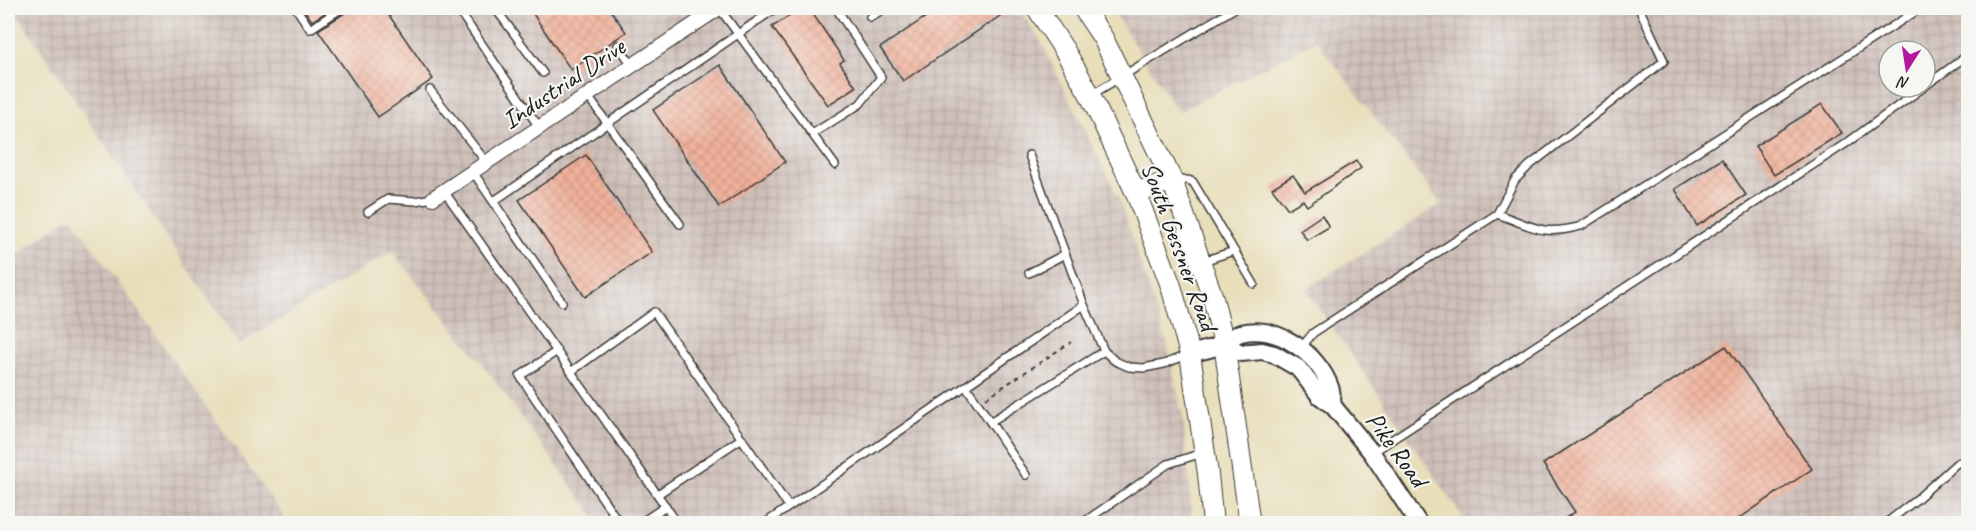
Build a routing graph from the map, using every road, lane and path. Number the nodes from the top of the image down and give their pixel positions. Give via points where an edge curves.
1 (296, 8) edge
2 (342, 8) edge
3 (457, 8) edge
4 (495, 8) edge
5 (718, 8) edge
6 (776, 8) edge
7 (836, 8) edge
8 (886, 8) edge
9 (1037, 8) edge
10 (1083, 8) edge
11 (1235, 8) edge
12 (1639, 8) edge
13 (1921, 8) edge
14 (870, 17) dead end
15 (738, 34) junction
16 (618, 45) dead end
17 (1968, 55) edge
18 (632, 65) junction
19 (543, 73) dead end
20 (1122, 77) junction
21 (1937, 78) edge
22 (430, 90) dead end
23 (587, 95) junction
24 (1090, 95) junction
25 (1907, 99) edge
26 (607, 124) junction
27 (540, 127) junction
28 (812, 134) junction
29 (1029, 155) dead end
30 (487, 163) junction
31 (835, 165) dead end
32 (472, 172) junction
33 (1172, 180) junction
34 (1136, 193) junction
35 (439, 195) junction
36 (494, 201) junction
37 (368, 212) dead end
38 (1497, 214) junction
39 (680, 224) dead end
40 (1234, 251) junction
41 (1065, 254) junction
42 (1200, 262) junction
43 (1029, 273) dead end
44 (1254, 284) dead end
45 (562, 302) dead end
46 (1084, 305) junction
47 (1071, 342) dead end
48 (1224, 344) junction
49 (1301, 348) junction
50 (557, 351) junction
51 (1104, 351) junction
52 (1190, 354) junction
53 (1290, 362) junction
54 (572, 371) junction
55 (966, 386) junction
56 (978, 404) junction
57 (1333, 406) junction
58 (990, 422) junction
59 (742, 438) junction
60 (1204, 452) junction
61 (1372, 453) junction
62 (1968, 460) edge
63 (1026, 475) dead end
64 (658, 494) junction
65 (666, 506) junction
66 (789, 507) junction
67 (620, 524) edge
68 (639, 524) edge
69 (678, 524) edge
70 (764, 524) edge
71 (1081, 524) edge
72 (1213, 524) edge
73 (1250, 524) edge
74 (1419, 524) edge
75 (1466, 524) edge
76 (1481, 524) edge
77 (1885, 524) edge

1 - 2 lane via 310,29
3 - 27 lane
4 - 19 lane
5 - 15 lane
5 - 18 street, Industrial Drive
6 - 15 lane
7 - 28 lane via 881,77 860,104
8 - 14 lane
9 - 24 main road, South Gessner Road
10 - 20 main road, South Gessner Road
11 - 20 lane
12 - 38 lane via 1664,61 1529,166 1515,180
13 - 38 lane via 1581,226 1551,232
15 - 26 lane
15 - 28 lane
16 - 18 lane
17 - 21 lane
18 - 23 street, Industrial Drive
20 - 24 lane
20 - 33 main road, South Gessner Road
22 - 30 lane
23 - 26 lane
23 - 27 street, Industrial Drive
24 - 34 main road, South Gessner Road
25 - 61 lane via 1848,142
26 - 36 lane
26 - 39 lane
27 - 30 street, Industrial Drive
28 - 31 lane
29 - 41 lane
30 - 32 street, Industrial Drive
32 - 35 street, Industrial Drive
32 - 36 lane
33 - 34 main road
33 - 40 lane via 1193,182
33 - 42 main road, South Gessner Road
34 - 52 main road, South Gessner Road via 1172,286
35 - 37 lane via 414,201 388,199
35 - 50 lane
36 - 45 lane
38 - 49 lane via 1313,333
40 - 42 lane
40 - 44 lane
41 - 43 lane
41 - 46 lane
42 - 48 main road, South Gessner Road
46 - 51 lane
46 - 55 lane
47 - 56 path
48 - 49 street, Pike Road via 1236,334 1261,332
48 - 52 street, Pike Road
48 - 53 street, Pike Road via 1241,353 1262,351
48 - 73 main road, South Gessner Road
49 - 53 street
49 - 57 street, Pike Road via 1314,360 1331,388
50 - 54 lane
50 - 67 lane via 520,376
51 - 52 lane via 1129,367 1144,368
51 - 58 lane
52 - 60 main road, South Gessner Road
53 - 57 street, Pike Road
54 - 59 lane via 654,312
54 - 64 lane
55 - 56 lane
55 - 66 lane
56 - 58 lane
57 - 61 street, Pike Road
58 - 63 lane
59 - 64 lane
59 - 66 lane
60 - 71 lane via 1168,464
60 - 72 main road, South Gessner Road
61 - 74 street, Pike Road
62 - 77 lane via 1957,463
64 - 65 lane
65 - 68 lane
65 - 69 lane
66 - 70 lane
75 - 76 lane

